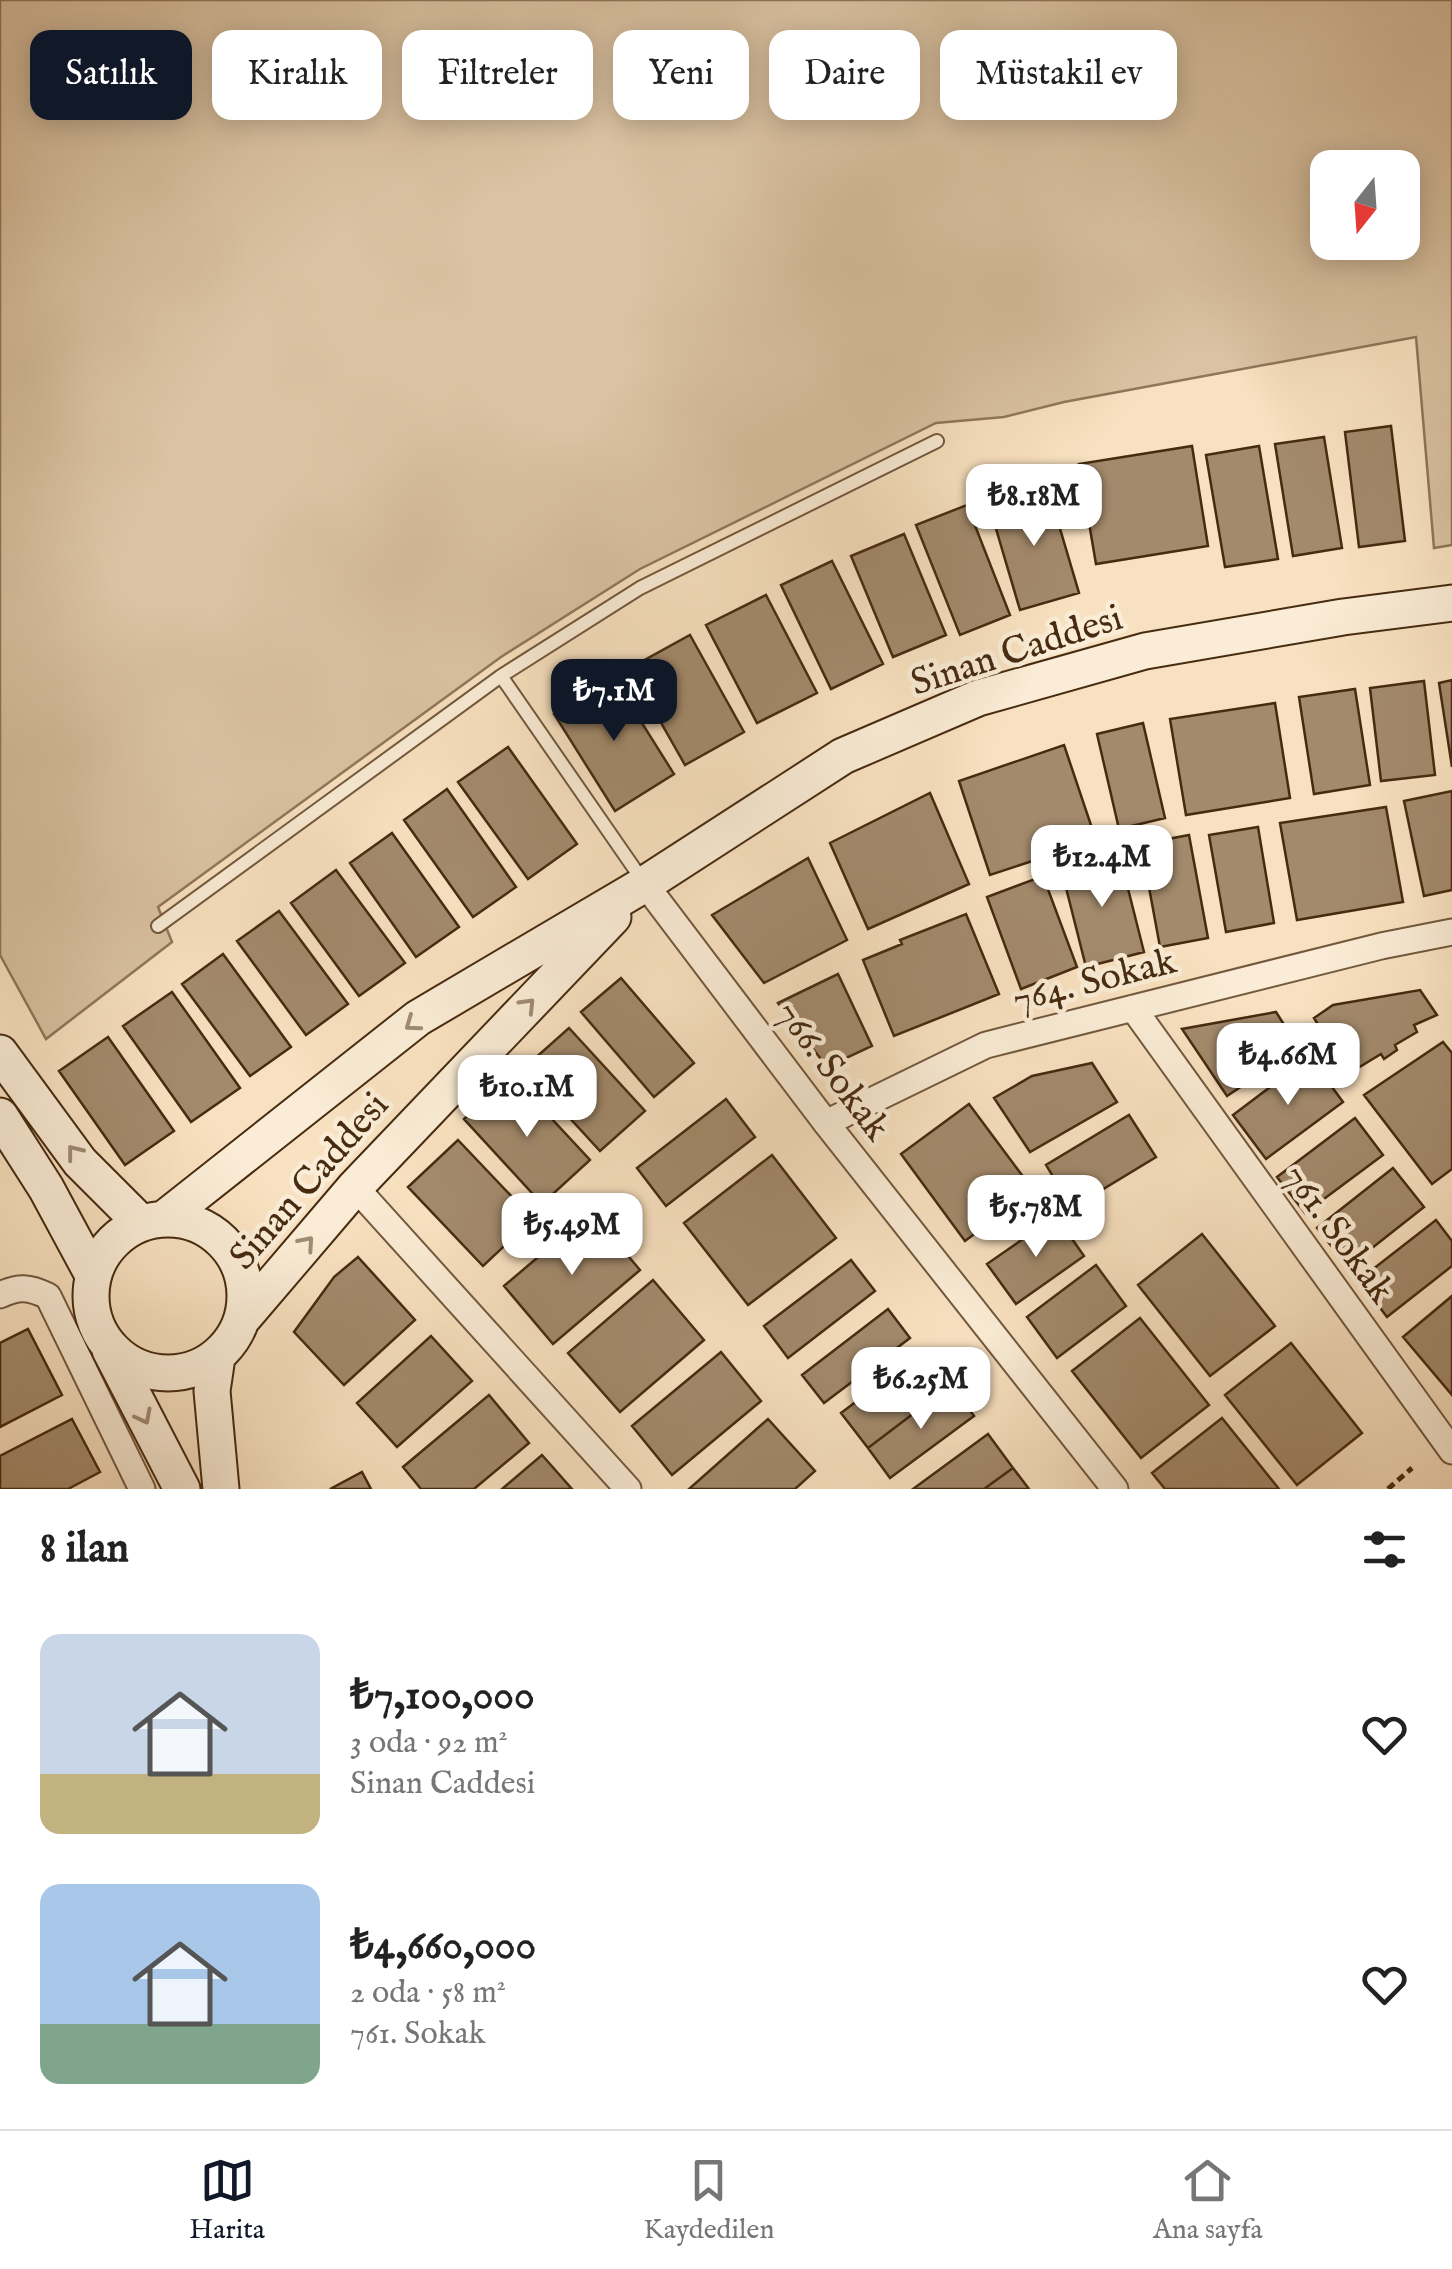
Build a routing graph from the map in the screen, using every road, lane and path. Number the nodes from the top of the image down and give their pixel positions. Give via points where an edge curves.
1 (937, 442) dead end
2 (1452, 603) edge
3 (501, 676) junction
4 (645, 884) junction
5 (158, 926) dead end
6 (1452, 932) edge
7 (1133, 1008) junction
8 (0, 1054) edge
9 (0, 1116) edge
10 (826, 1122) junction
11 (355, 1187) junction
12 (153, 1220) junction
13 (93, 1275) junction
14 (0, 1295) edge
15 (244, 1317) junction
16 (107, 1344) junction
17 (217, 1357) junction
18 (1452, 1452) edge
19 (1412, 1468) dead end
20 (142, 1489) edge
21 (182, 1489) edge
22 (220, 1489) edge
23 (628, 1489) edge
24 (1115, 1489) edge
25 (1388, 1489) edge

1 - 3 lane via 640,588
2 - 4 main road, Sinan Caddesi via 1145,650 978,698 843,756
3 - 4 lane
3 - 5 lane
4 - 10 street, 766. Sokak
11 -> 4 main road, Sinan Caddesi
4 -> 12 main road, Sinan Caddesi via 418,1018
6 - 7 street, 764. Sokak
7 - 10 street, 764. Sokak via 986,1045
7 - 18 street, 761. Sokak
12 -> 8 main road via 80,1162
9 - 13 main road
10 - 24 street, 766. Sokak
15 -> 11 main road, Sinan Caddesi
11 - 23 street
12 - 13 main road via 120,1235
12 - 15 main road via 190,1221 230,1248 242,1269
13 - 16 main road via 90,1299
14 - 20 street via 30,1287 48,1296
15 - 17 main road
16 - 17 main road via 125,1361 172,1374
16 -> 21 main road
17 - 22 main road via 212,1391
19 - 25 path

